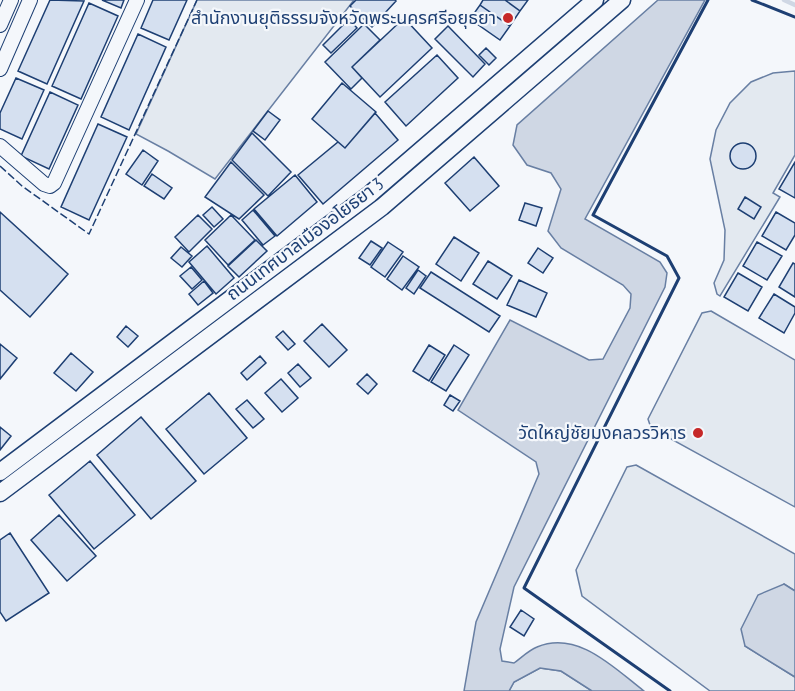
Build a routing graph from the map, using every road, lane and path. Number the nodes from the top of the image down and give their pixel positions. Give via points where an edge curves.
1 (137, 0) edge
2 (595, 0) edge
3 (622, 0) edge
4 (10, 2) edge
5 (28, 5) edge
6 (0, 25) edge
7 (3, 52) edge
8 (0, 69) edge
9 (0, 146) edge
10 (198, 323) junction
11 (208, 338) junction
12 (0, 472) edge
13 (0, 493) edge

1 - 9 street via 54,183 44,184
2 - 10 street, ถนนเทศบาลเมืองอโยธยา 3 via 370,194
3 - 11 street, ถนนเทศบาลเมืองอโยธยา 3 via 382,207
4 - 5 street
4 - 6 street
5 - 7 street
7 - 8 street
10 - 11 street
10 - 12 street, ถนนเทศบาลเมืองอโยธยา 3
11 - 13 street, ถนนเทศบาลเมืองอโยธยา 3

